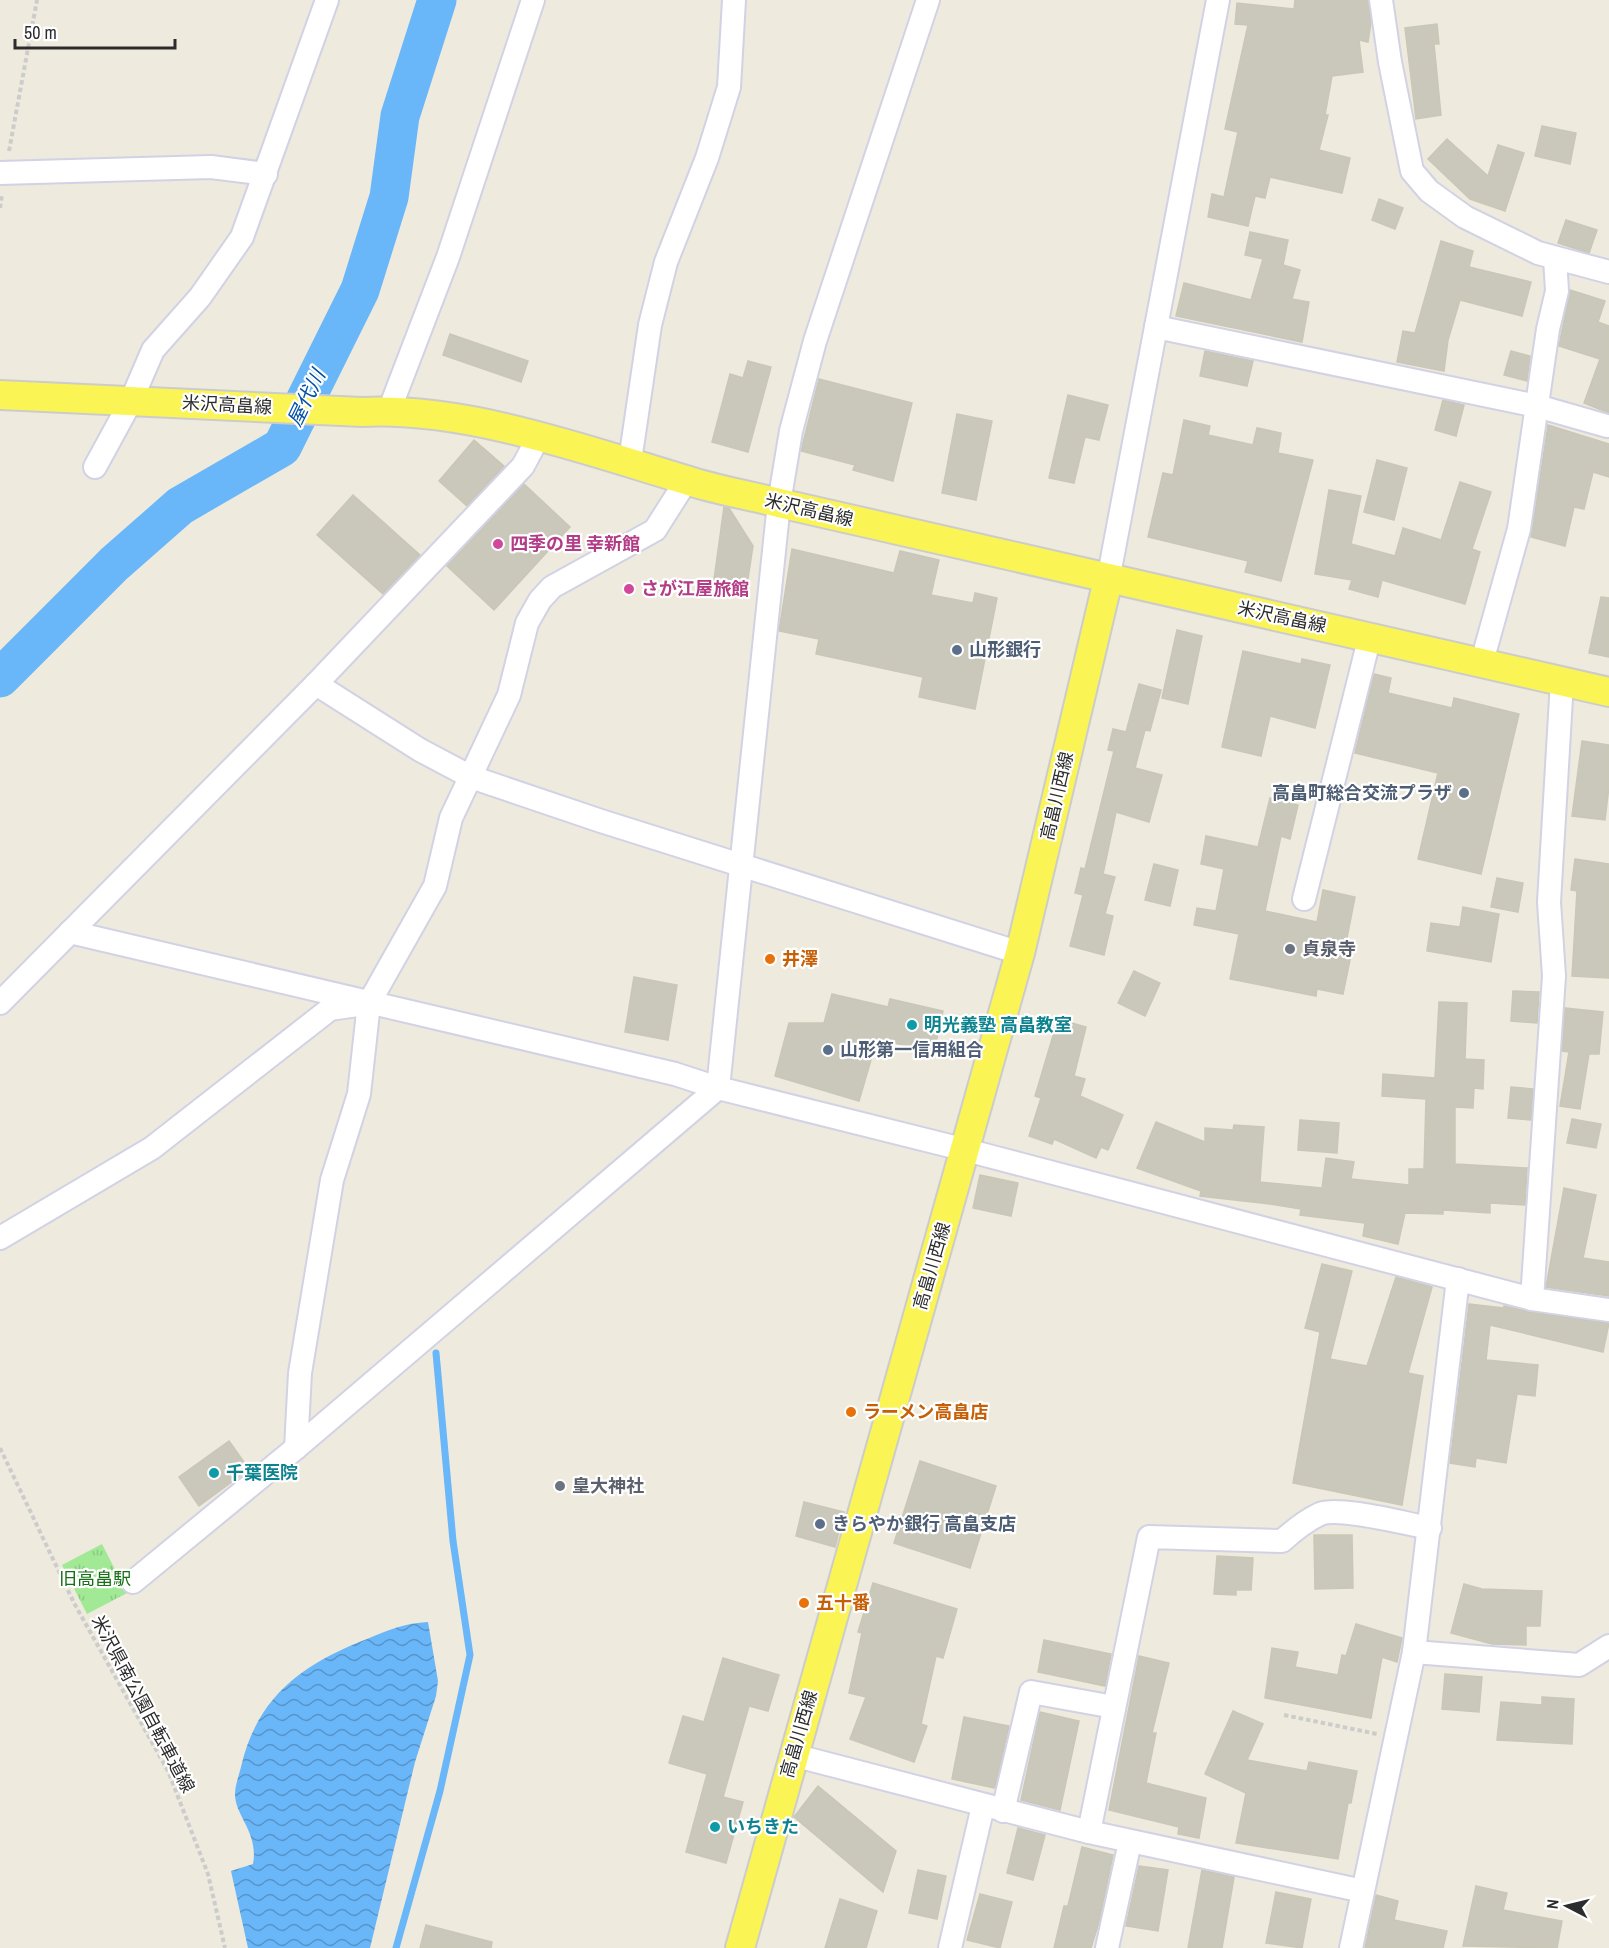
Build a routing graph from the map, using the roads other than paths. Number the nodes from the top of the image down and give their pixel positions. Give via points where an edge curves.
1 (327, 0) edge
2 (533, 0) edge
3 (734, 0) edge
4 (928, 0) edge
5 (1218, 0) edge
6 (1381, 0) edge
7 (3, 173) edge
8 (266, 174) junction
9 (1555, 258) junction
10 (1609, 273) edge
11 (1156, 327) junction
12 (0, 395) edge
13 (144, 401) junction
14 (1537, 406) junction
15 (376, 411) junction
16 (1607, 426) dead end
17 (539, 436) junction
18 (630, 461) junction
19 (95, 467) dead end
20 (686, 481) junction
21 (779, 502) junction
22 (1108, 580) junction
23 (1370, 636) junction
24 (1481, 665) junction
25 (1562, 681) junction
26 (316, 684) junction
27 (1609, 692) edge
28 (471, 777) junction
29 (742, 864) junction
30 (1304, 899) dead end
31 (70, 932) junction
32 (1020, 953) junction
33 (0, 1003) edge
34 (369, 1003) junction
35 (718, 1088) junction
36 (966, 1150) junction
37 (0, 1238) edge
38 (1458, 1279) junction
39 (1532, 1299) junction
40 (1609, 1310) edge
41 (296, 1448) junction
42 (1430, 1528) junction
43 (133, 1582) dead end
44 (1609, 1646) edge
45 (1414, 1652) junction
46 (1114, 1707) junction
47 (793, 1755) junction
48 (993, 1809) junction
49 (1089, 1832) junction
50 (1130, 1842) junction
51 (1363, 1891) junction
52 (740, 1948) edge
53 (950, 1948) edge
54 (1107, 1948) edge
55 (1351, 1948) edge

1 - 8 street
2 - 15 street via 448,257
3 - 18 street via 729,87 707,158 666,262 650,325
4 - 21 street via 815,341 791,431
5 - 11 street
6 - 9 street via 1412,171 1428,191 1465,217
7 - 8 street via 211,167
8 - 13 street via 242,237 200,297 153,350
9 - 10 street
9 - 14 street via 1557,291
11 - 14 street
11 - 22 street
12 - 13 main road, 米沢高畠線
13 - 15 main road, 米沢高畠線
13 - 19 street
14 - 16 street
14 - 24 street via 1519,530
15 - 17 main road, 米沢高畠線
17 - 18 main road, 米沢高畠線
17 - 26 street via 522,466
18 - 20 main road, 米沢高畠線
20 - 21 main road, 米沢高畠線
20 - 28 street via 655,530 552,587 540,600 527,623 509,695
21 - 22 main road, 米沢高畠線
21 - 29 street
22 - 23 main road, 米沢高畠線
22 - 32 main road, 高畠川西線
23 - 24 main road, 米沢高畠線
23 - 30 street
24 - 25 main road, 米沢高畠線
25 - 27 main road, 米沢高畠線
25 - 39 street via 1549,902 1554,976
26 - 28 street via 420,750
26 - 31 street
28 - 29 street
28 - 34 street via 451,818 435,886
29 - 32 street
29 - 35 street
31 - 33 street
31 - 34 street
32 - 36 main road, 高畠川西線
34 - 35 street via 675,1074
34 - 37 street via 330,1009 152,1148
34 - 41 street via 359,1094 328,1202 300,1373
35 - 36 street
35 - 41 street
36 - 38 street
36 - 47 main road, 高畠川西線
38 - 39 street
38 - 42 street
39 - 40 street
41 - 43 street
42 - 45 street
42 - 46 street via 1353,1513 1322,1513 1282,1541 1149,1537
44 - 45 street via 1579,1665
45 - 51 street
46 - 48 street via 1030,1692
46 - 49 street
47 - 48 street
47 - 52 main road, 高畠川西線
48 - 49 street
48 - 53 street
49 - 50 street
50 - 51 street
50 - 54 street
51 - 55 street

